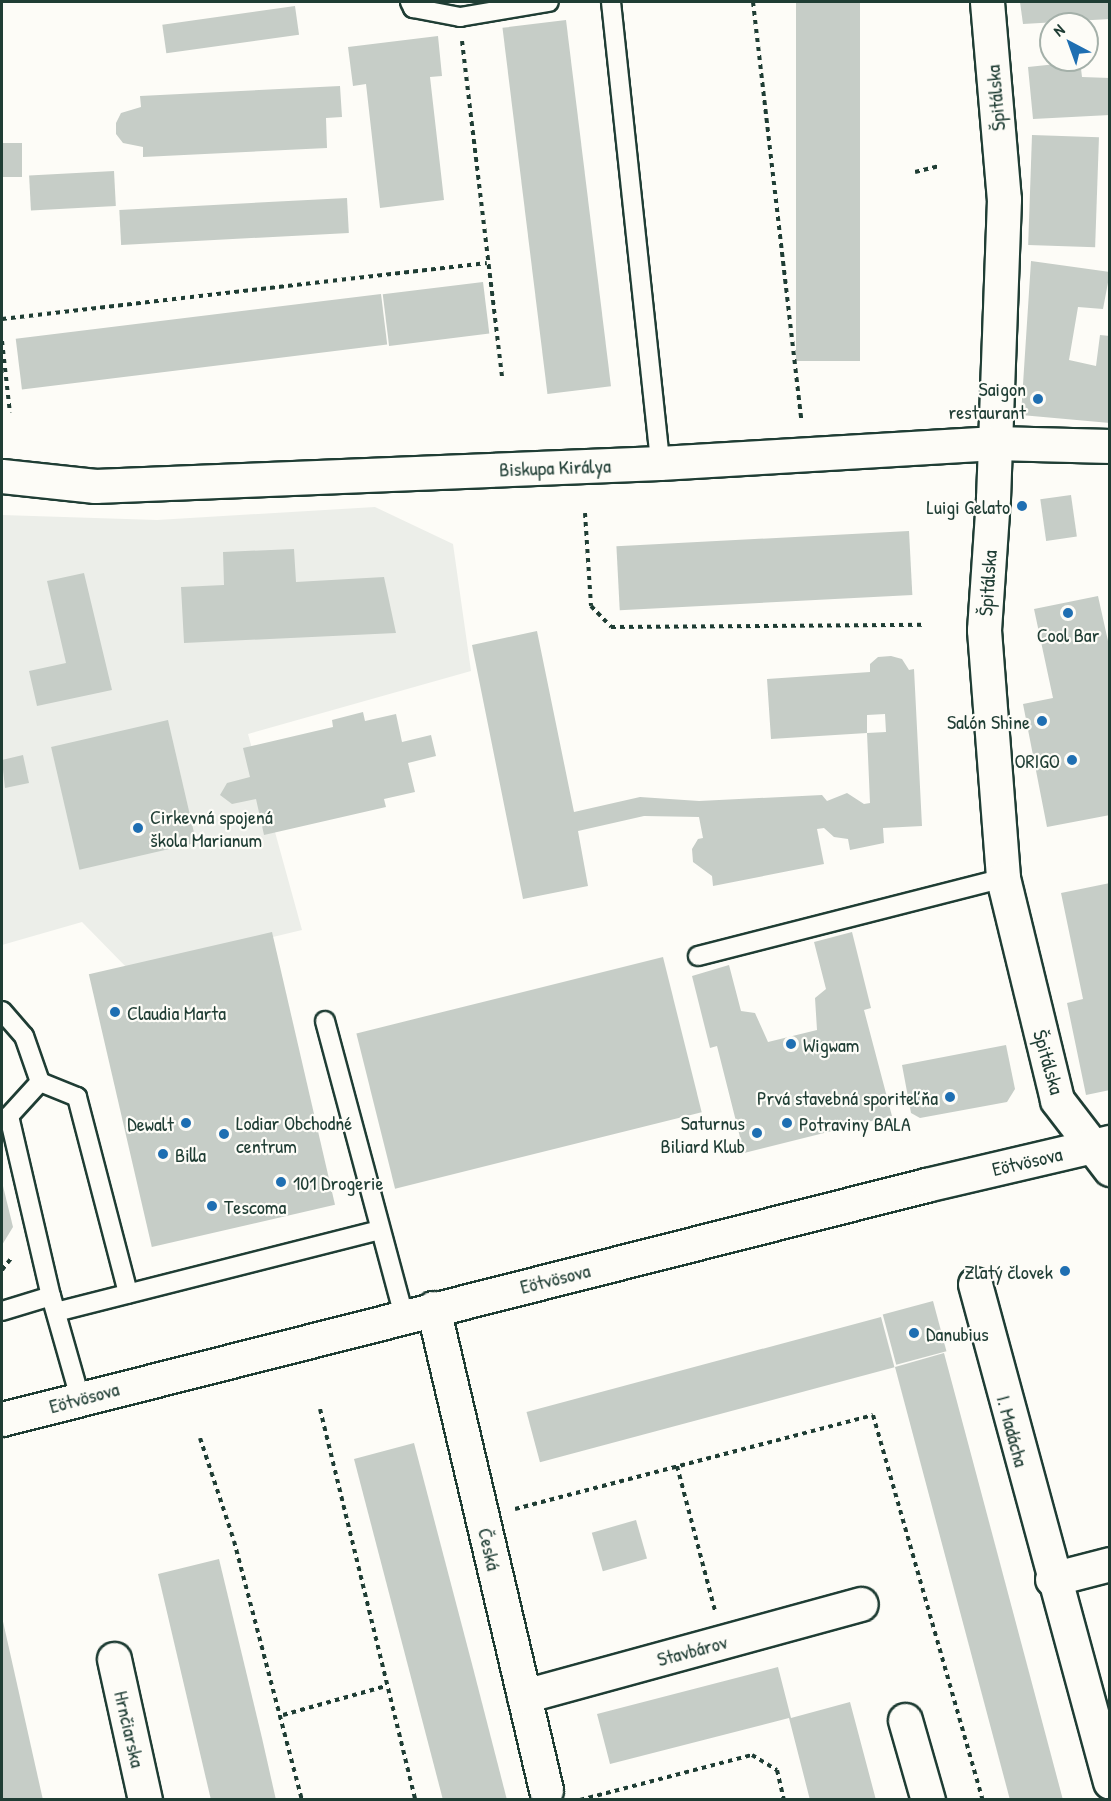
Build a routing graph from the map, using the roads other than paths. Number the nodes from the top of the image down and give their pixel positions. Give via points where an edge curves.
1 (410, 2) edge
2 (549, 2) edge
3 (611, 2) edge
4 (987, 2) edge
5 (995, 443) junction
6 (1110, 446) edge
7 (660, 463) junction
8 (2, 476) edge
9 (1003, 878) junction
10 (698, 956) dead end
11 (2, 1011) edge
12 (325, 1021) dead end
13 (40, 1082) junction
14 (1104, 1152) edge
15 (380, 1230) junction
16 (975, 1284) dead end
17 (128, 1293) junction
18 (53, 1304) junction
19 (2, 1311) edge
20 (419, 1312) junction
21 (80, 1398) junction
22 (2, 1419) edge
23 (1110, 1563) edge
24 (1052, 1579) junction
25 (861, 1604) dead end
26 (114, 1659) dead end
27 (524, 1696) junction
28 (905, 1720) dead end
29 (1110, 1782) edge
30 (546, 1790) dead end
31 (145, 1800) edge
32 (928, 1800) edge

1 - 2 lane via 414,8 460,17
3 - 7 lane
4 - 5 street, Špitálska via 1004,200
5 - 6 street, Biskupa Királya
5 - 7 street, Biskupa Királya
5 - 9 street, Špitálska via 984,630
7 - 8 street, Biskupa Királya via 95,486
9 - 10 lane
9 - 14 street, Špitálska via 1058,1100
11 - 13 lane via 24,1036
12 - 15 lane
13 - 17 lane via 77,1097
13 - 18 lane via 9,1116
14 - 20 street, Eötvösova
15 - 17 lane
15 - 20 lane
16 - 24 street, I. Madácha
17 - 18 lane
18 - 19 lane
18 - 21 lane
20 - 21 street, Eötvösova
20 - 27 street, Česká via 483,1517
21 - 22 street, Eötvösova
23 - 24 street
24 - 29 street, I. Madácha
25 - 27 street, Stavbárov
26 - 31 street, Hrnčiarska
27 - 30 street, Česká
28 - 32 street

